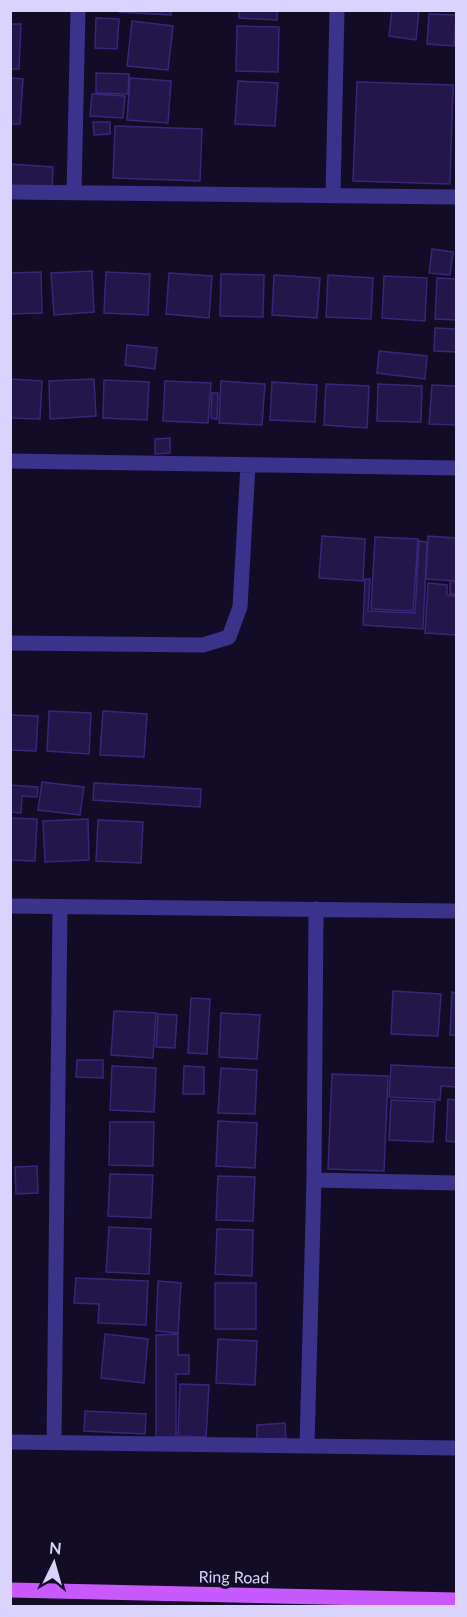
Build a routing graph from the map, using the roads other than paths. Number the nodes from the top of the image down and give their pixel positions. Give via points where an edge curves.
1 (78, 10) edge
2 (337, 10) edge
3 (10, 192) edge
4 (74, 193) junction
5 (333, 195) junction
6 (456, 197) edge
7 (10, 461) edge
8 (248, 465) junction
9 (456, 468) edge
10 (10, 643) edge
11 (10, 906) edge
12 (60, 907) junction
13 (316, 909) junction
14 (456, 910) edge
15 (314, 1180) junction
16 (456, 1183) edge
17 (10, 1442) edge
18 (54, 1443) junction
19 (307, 1446) junction
20 (456, 1448) edge
21 (10, 1590) edge
22 (456, 1600) edge

1 - 4 street
2 - 5 street
3 - 4 street
4 - 5 street
5 - 6 street
7 - 8 street
8 - 9 street
8 - 10 street via 240,607 229,637 203,645
11 - 12 street
12 - 13 street
12 - 18 street
13 - 14 street
13 - 15 street
15 - 16 street
15 - 19 street
17 - 18 street
18 - 19 street
19 - 20 street
21 - 22 main road, Ring Road

